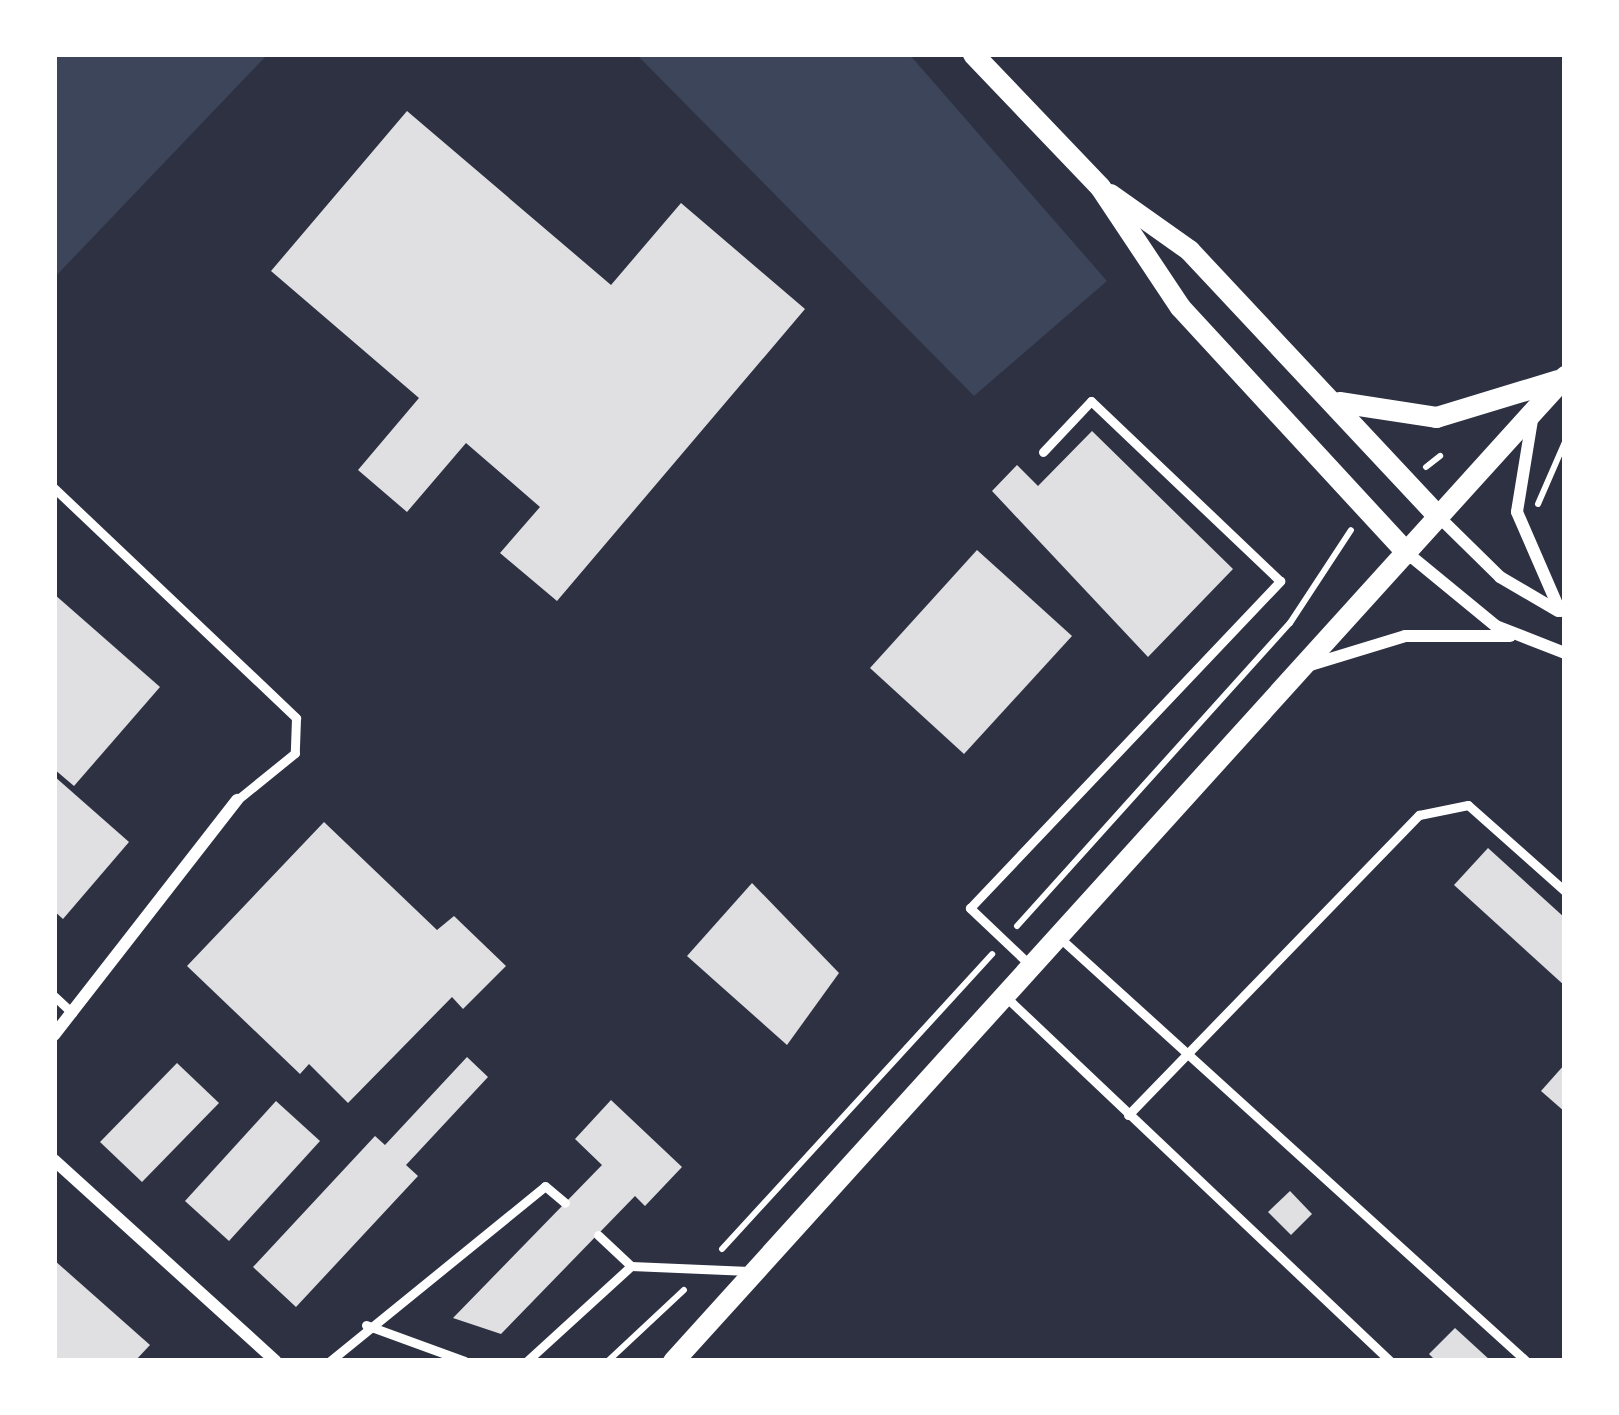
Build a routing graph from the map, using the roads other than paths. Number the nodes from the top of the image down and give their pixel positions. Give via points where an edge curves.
1 (973, 54) edge
2 (1100, 187) junction
3 (1565, 377) edge
4 (1339, 402) junction
5 (1535, 410) junction
6 (1043, 452) dead end
7 (54, 488) edge
8 (1439, 517) junction
9 (1407, 553) junction
10 (1562, 612) edge
11 (1510, 636) junction
12 (1565, 653) edge
13 (1305, 667) junction
14 (237, 800) joint
15 (1565, 891) edge
16 (1061, 939) junction
17 (1034, 969) junction
18 (54, 996) edge
19 (1009, 998) junction
20 (72, 1013) junction
21 (54, 1035) edge
22 (1187, 1052) junction
23 (1128, 1114) junction
24 (54, 1160) edge
25 (565, 1203) dead end
26 (598, 1234) dead end
27 (631, 1267) junction
28 (754, 1270) junction
29 (366, 1325) junction
30 (276, 1361) edge
31 (330, 1361) edge
32 (465, 1361) edge
33 (527, 1361) edge
34 (673, 1361) edge
35 (1390, 1361) edge
36 (1526, 1361) edge

1 - 2 street
2 - 4 street via 1189,250
2 - 9 street via 1180,308
3 - 4 street via 1436,417
3 - 5 street
4 - 8 street
5 - 8 street
5 - 10 street via 1517,512
6 - 17 lane via 1091,401 1280,580 970,908
7 - 14 lane via 296,718 295,753
8 - 9 street
8 - 10 street via 1500,577
9 - 11 street
9 - 13 street
11 - 12 street
11 - 13 street via 1406,636
13 - 16 street
14 - 20 street
15 - 22 lane via 1468,805 1419,815
16 - 17 street
16 - 22 lane
17 - 19 street
18 - 20 lane
19 - 23 lane
19 - 28 street
20 - 21 street
22 - 23 lane
22 - 36 lane
23 - 35 lane
24 - 30 street
25 - 29 lane via 545,1186 463,1262
26 - 27 lane
27 - 28 lane
27 - 33 lane
28 - 34 street
29 - 31 lane
29 - 32 lane

